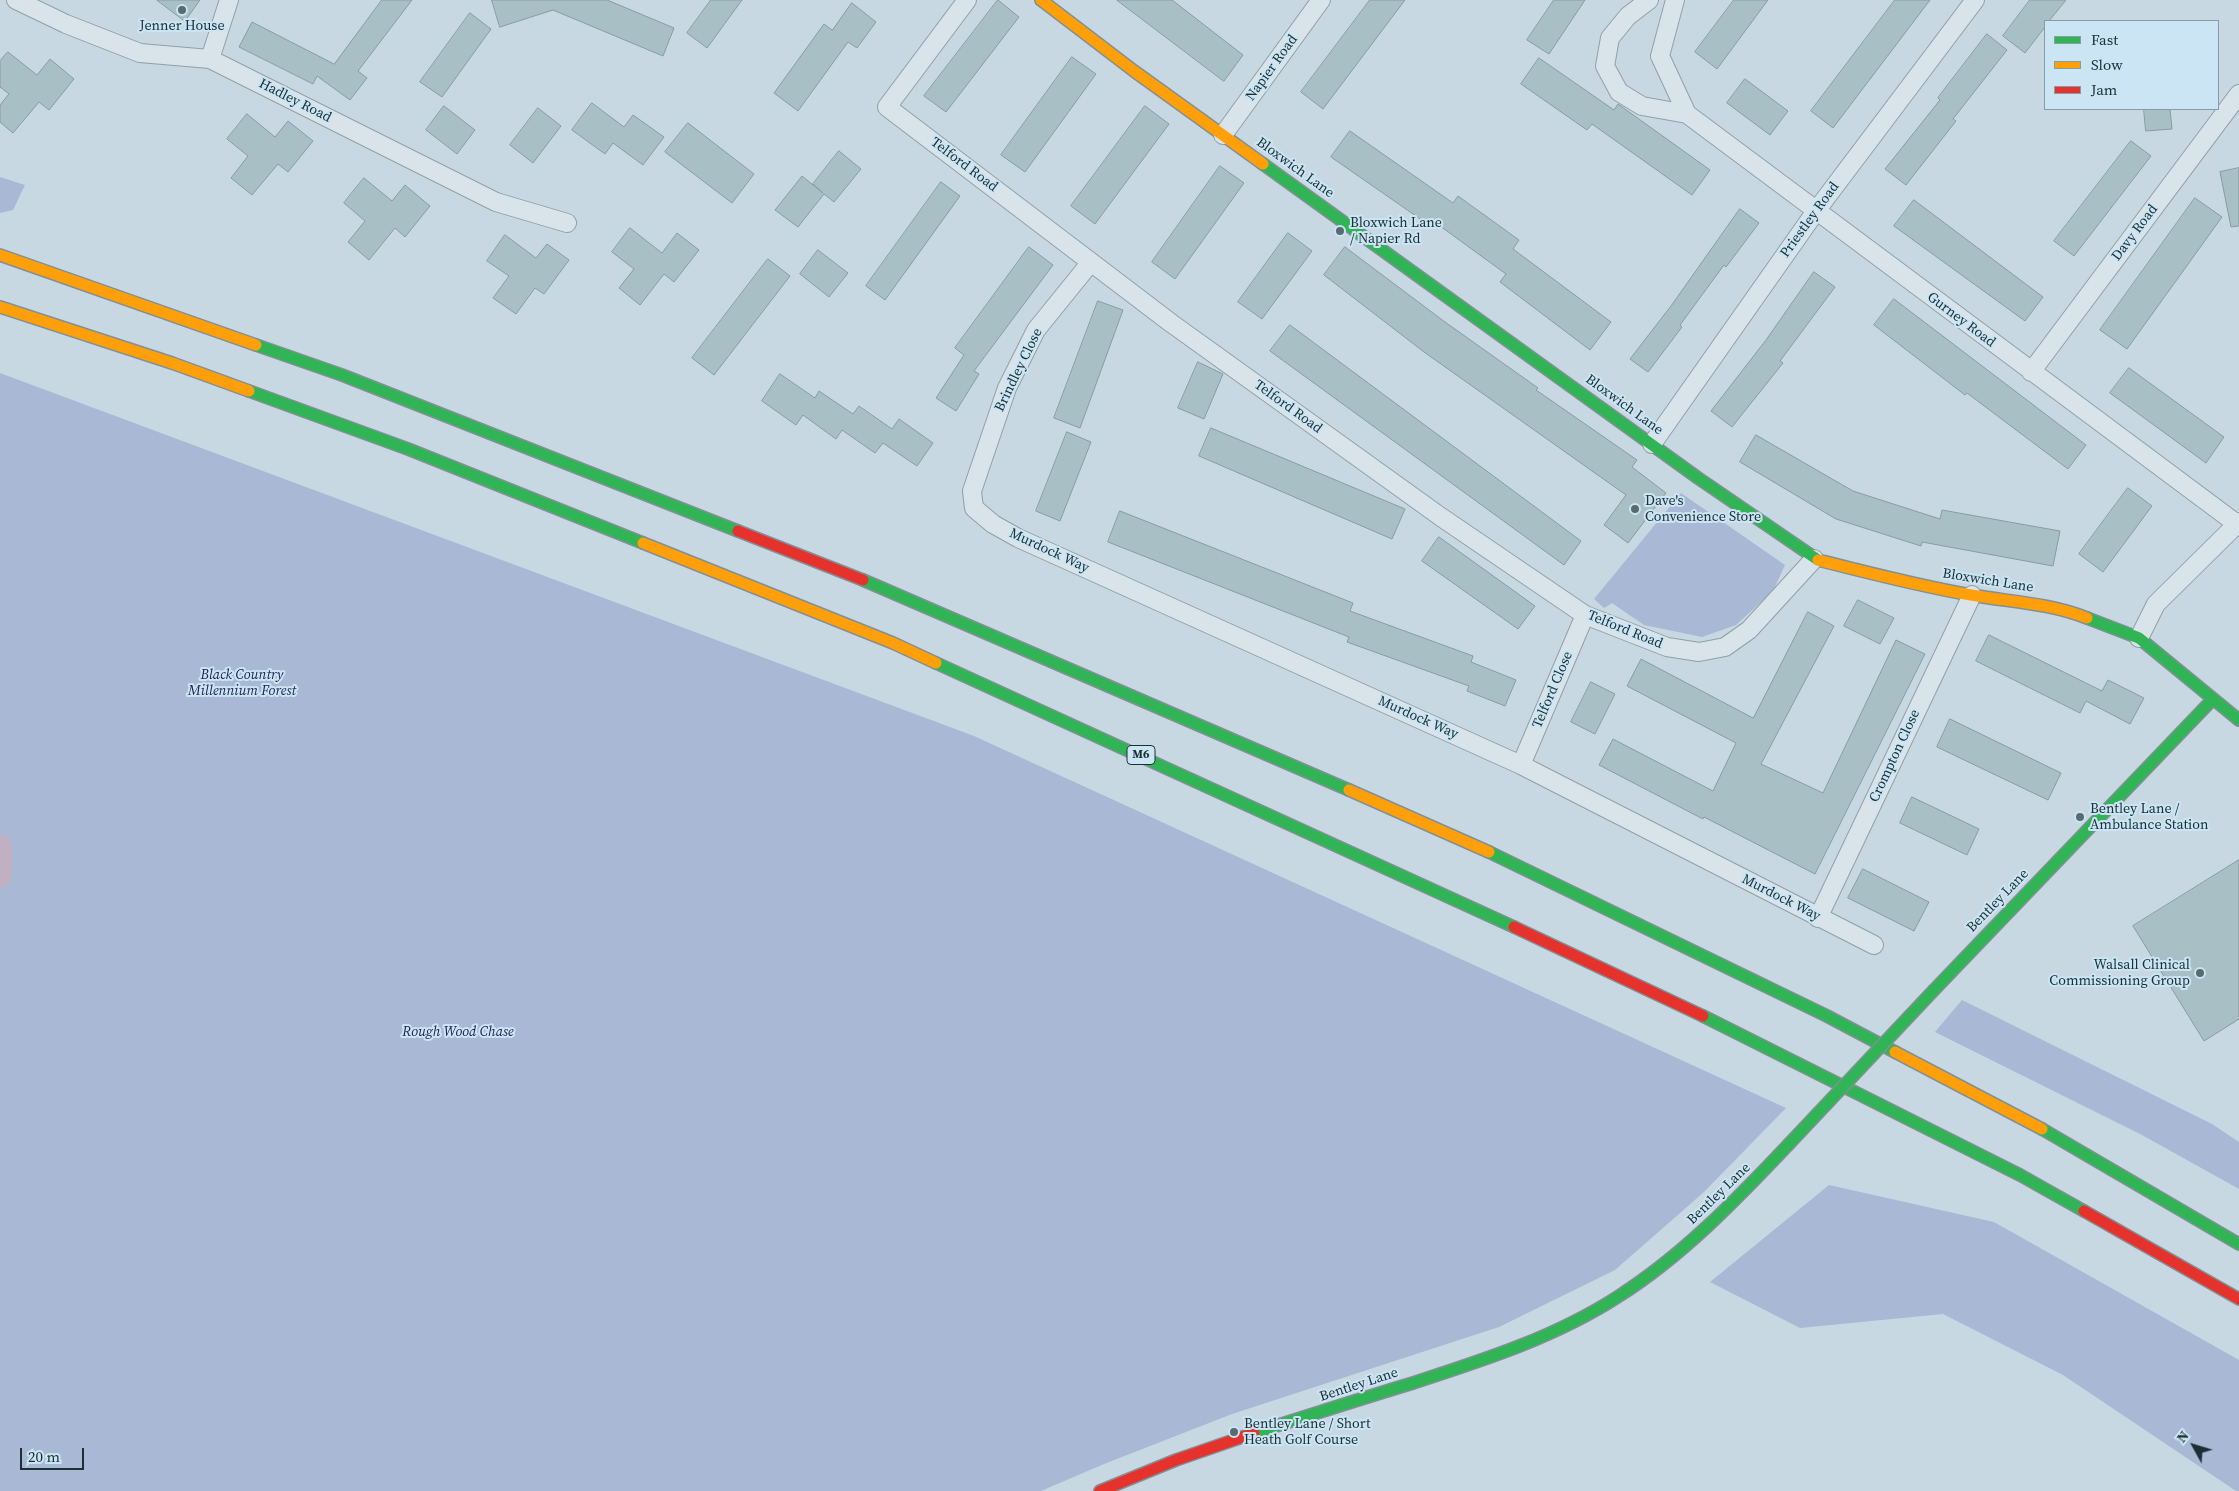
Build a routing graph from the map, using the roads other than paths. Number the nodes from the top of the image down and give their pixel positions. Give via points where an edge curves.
1 (16, 0) edge
2 (229, 0) edge
3 (967, 0) edge
4 (1041, 0) edge
5 (1321, 0) edge
6 (1649, 0) edge
7 (1975, 0) edge
8 (1671, 1) edge
9 (210, 59) junction
10 (2239, 94) edge
11 (1687, 114) junction
12 (1223, 135) junction
13 (1816, 211) junction
14 (567, 223) dead end
15 (0, 255) edge
16 (1091, 262) junction
17 (0, 307) edge
18 (2031, 372) junction
19 (1652, 444) junction
20 (972, 491) joint
21 (2238, 523) edge
22 (1814, 559) junction
23 (1972, 595) junction
24 (1585, 615) junction
25 (2139, 638) junction
26 (2213, 699) junction
27 (2239, 720) edge
28 (1521, 765) junction
29 (1818, 918) junction
30 (1874, 945) dead end
31 (2239, 1244) edge
32 (2239, 1300) edge
33 (1100, 1491) edge

1 - 9 street, Hadley Road via 140,53
2 - 9 street
3 - 16 street, Telford Road via 887,107
4 - 12 main road, Bloxwich Lane
5 - 12 street, Napier Road
6 - 11 street, Gurney Road via 1628,16 1610,38 1606,66 1619,92 1642,106
7 - 13 street, Priestley Road
8 - 11 street, Gurney Road via 1660,56
9 - 14 street, Hadley Road via 496,202
10 - 18 street, Davy Road
11 - 13 street, Gurney Road
12 - 19 main road, Bloxwich Lane
13 - 18 street, Gurney Road
13 - 19 street, Priestley Road
15 - 31 main road via 342,374 852,576 1179,715 1489,852 1827,1016 2040,1127
16 - 20 street, Brindley Close via 1036,330 1008,388
16 - 24 street, Telford Road via 1441,517
17 - 32 main road, M6 via 172,363 408,449 893,643 1666,998 2020,1175
18 - 21 street, Gurney Road
19 - 22 main road, Bloxwich Lane
20 - 28 street, Murdock Way via 974,508 993,524 1018,538
21 - 25 street via 2156,604
22 - 23 main road, Bloxwich Lane
22 - 24 street, Telford Road via 1749,630 1724,647 1699,652 1667,647
23 - 25 main road, Bloxwich Lane via 2062,608
23 - 29 street, Crompton Close
24 - 28 street, Telford Close
25 - 26 main road, Bloxwich Lane
26 - 27 main road, Bloxwich Lane
26 - 33 main road, Bentley Lane, bridge via 1741,1195 1654,1271 1592,1313 1491,1358 1159,1465
28 - 29 street, Murdock Way
29 - 30 street, Murdock Way

